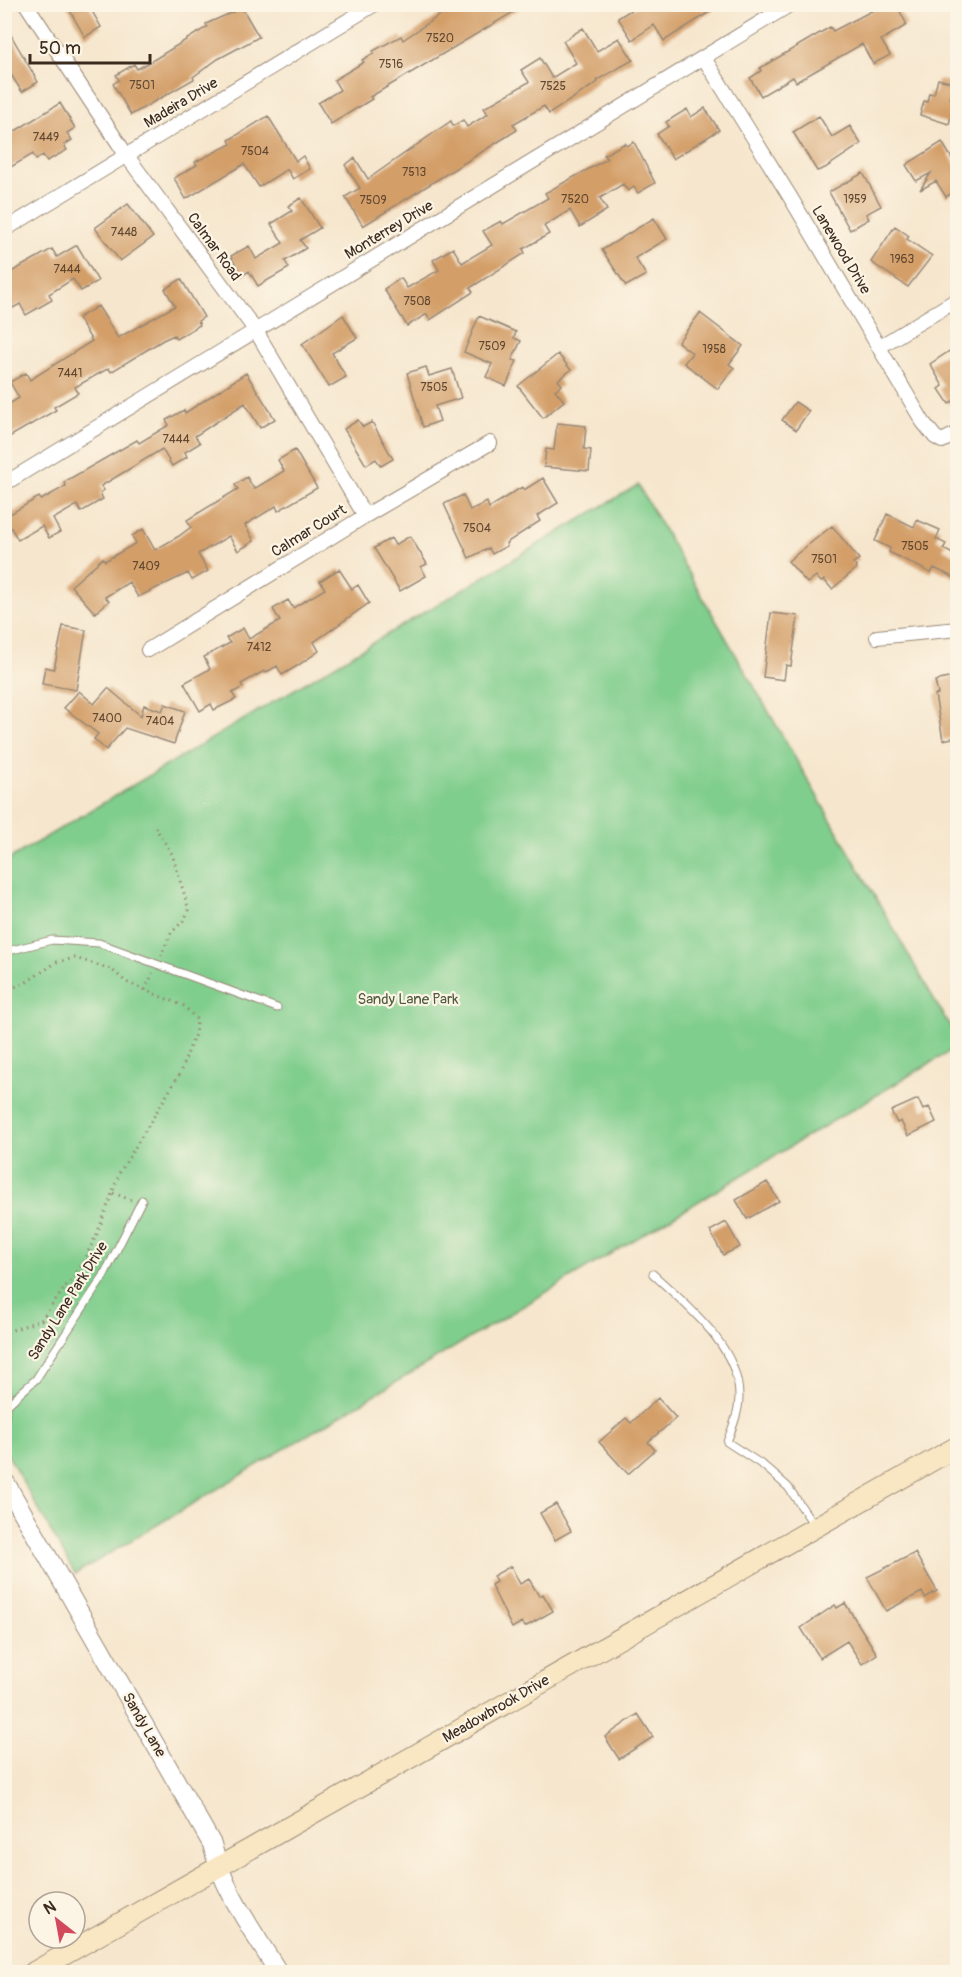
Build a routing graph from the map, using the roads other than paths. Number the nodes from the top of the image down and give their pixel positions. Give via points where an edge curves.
1 (26, 4) edge
2 (375, 4) edge
3 (791, 4) edge
4 (704, 58) junction
5 (127, 156) junction
6 (4, 230) edge
7 (957, 299) edge
8 (256, 331) junction
9 (879, 347) junction
10 (957, 433) edge
11 (490, 442) dead end
12 (4, 484) edge
13 (365, 516) junction
14 (957, 629) edge
15 (877, 637) dead end
16 (148, 650) dead end
17 (4, 952) edge
18 (277, 1008) dead end
19 (141, 1202) road end
20 (653, 1274) dead end
21 (4, 1408) edge
22 (957, 1446) edge
23 (4, 1480) edge
24 (815, 1527) junction
25 (218, 1868) junction
26 (34, 1972) edge
27 (278, 1972) edge

1 - 5 street, Calmar Road
2 - 5 street, Madeira Drive
3 - 4 street, Monterrey Drive
4 - 8 street, Monterrey Drive
4 - 9 street, Lanewood Drive
5 - 6 street, Madeira Drive
5 - 8 street, Calmar Road
7 - 9 street
8 - 12 street, Monterrey Drive
8 - 13 street, Calmar Road
9 - 10 street, Lanewood Drive via 935,437 942,441
11 - 13 street, Calmar Court
13 - 16 street, Calmar Court
14 - 15 street
17 - 18 lane via 52,940 99,943
19 - 21 lane, Sandy Lane Park Drive via 103,1277 36,1379
20 - 24 lane via 709,1330 728,1359 739,1398 727,1442 788,1487
22 - 24 main road, Meadowbrook Drive
23 - 25 street, Sandy Lane via 212,1844
24 - 25 main road, Meadowbrook Drive
25 - 26 main road, Meadowbrook Drive
25 - 27 street, Sandy Lane

